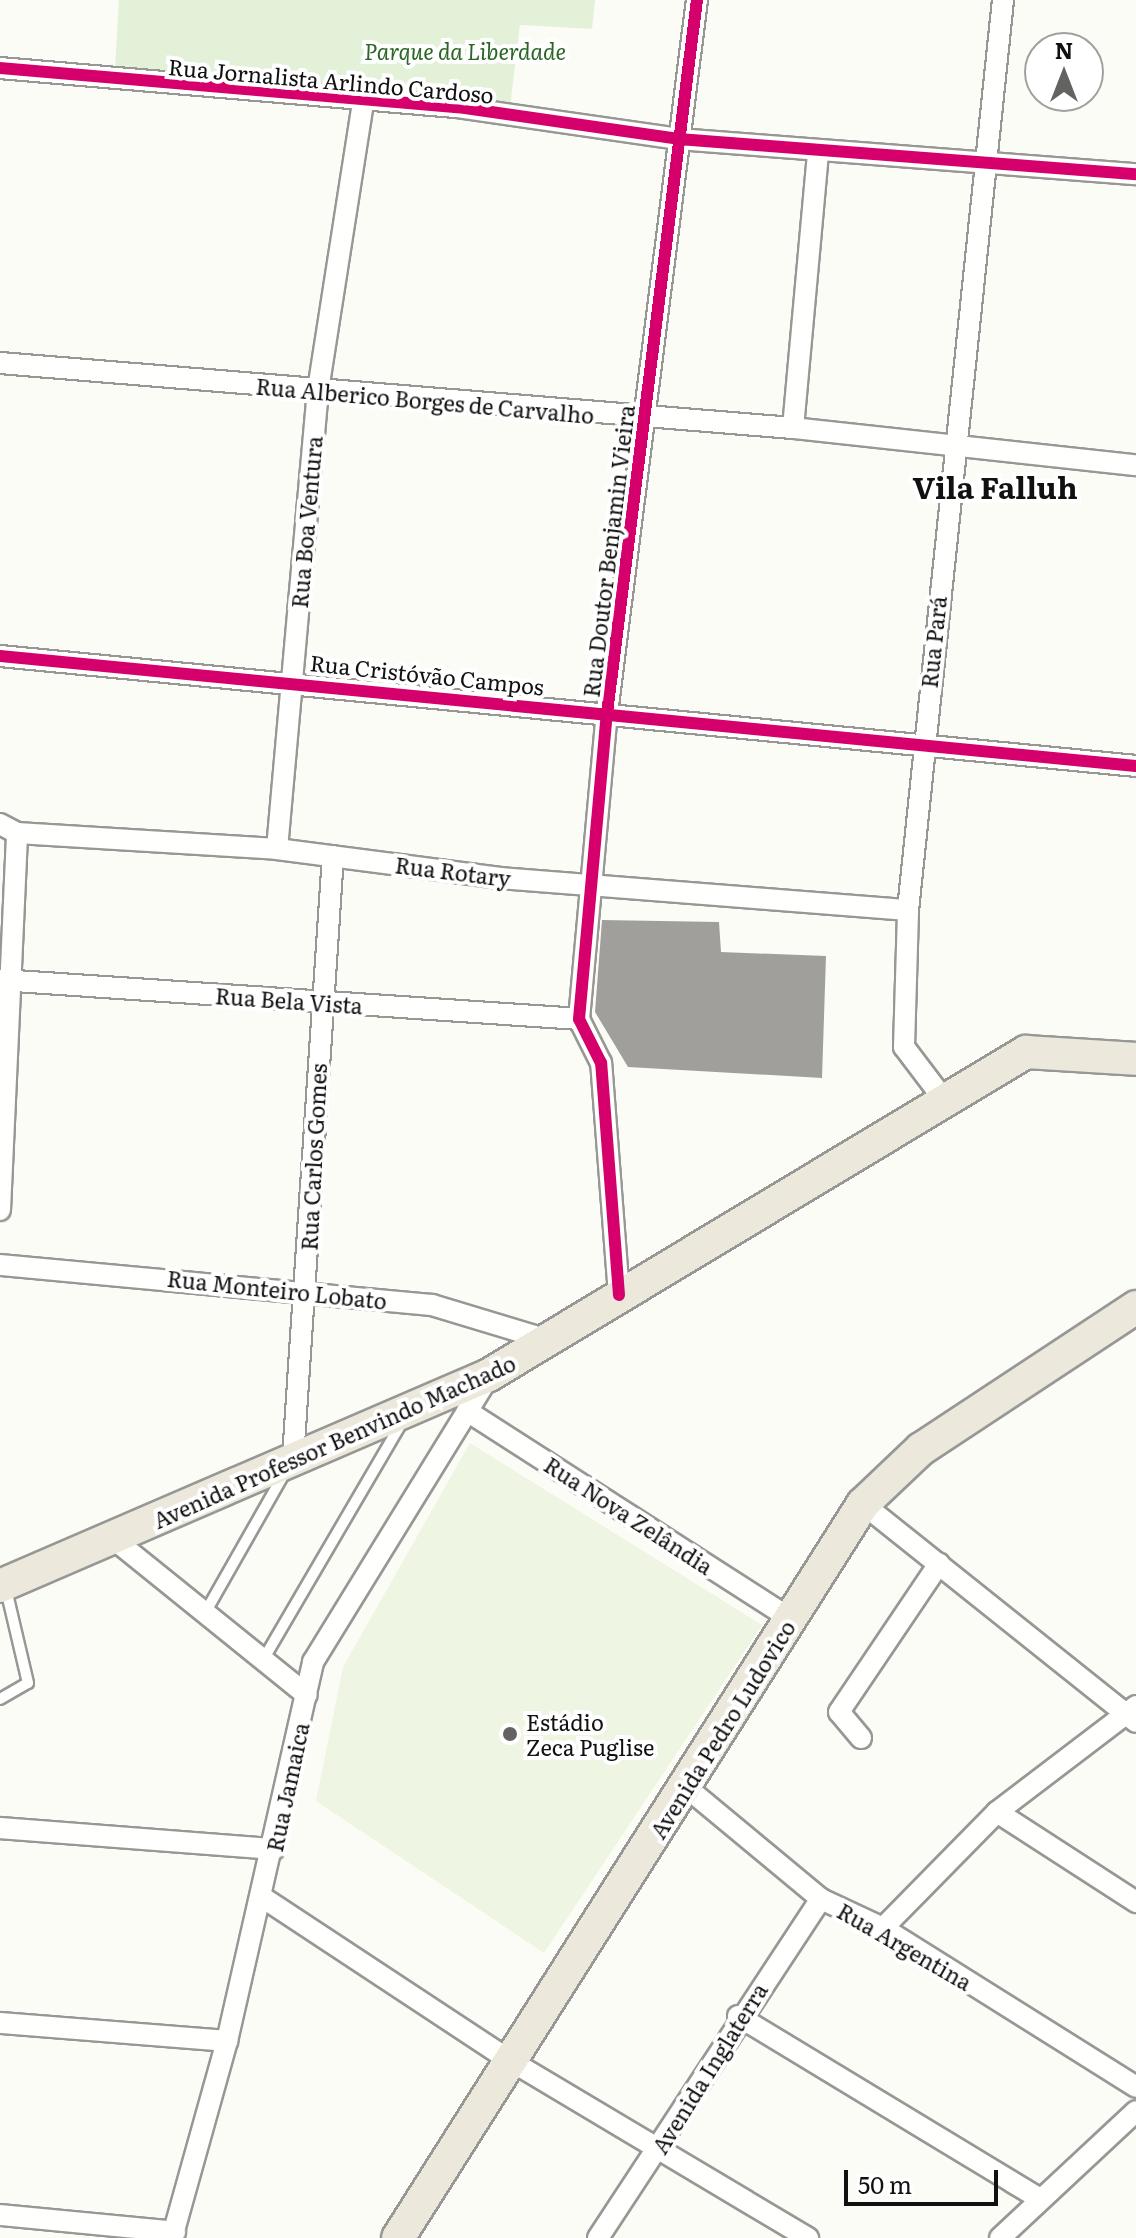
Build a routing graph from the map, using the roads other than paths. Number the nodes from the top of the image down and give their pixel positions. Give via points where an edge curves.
1 (697, 0) edge
2 (1003, 0) edge
3 (0, 68) edge
4 (363, 101) junction
5 (678, 139) junction
6 (818, 152) junction
7 (988, 168) junction
8 (1136, 174) edge
9 (0, 363) edge
10 (318, 390) junction
11 (644, 418) junction
12 (793, 428) junction
13 (953, 449) junction
14 (1136, 465) edge
15 (0, 656) edge
16 (291, 680) junction
17 (607, 713) junction
18 (923, 744) junction
19 (1136, 766) edge
20 (9, 828) edge
21 (277, 849) junction
22 (333, 856) junction
23 (588, 885) junction
24 (908, 910) junction
25 (7, 980) edge
26 (322, 1003) junction
27 (579, 1019) junction
28 (1136, 1059) edge
29 (942, 1097) junction
30 (0, 1210) edge
31 (0, 1265) edge
32 (305, 1288) junction
33 (619, 1295) junction
34 (1136, 1307) edge
35 (548, 1340) junction
36 (489, 1375) junction
37 (411, 1408) junction
38 (467, 1411) junction
39 (293, 1458) junction
40 (863, 1504) junction
41 (116, 1541) junction
42 (939, 1564) junction
43 (2, 1585) edge
44 (205, 1613) junction
45 (791, 1619) junction
46 (263, 1660) junction
47 (307, 1695) junction
48 (0, 1699) edge
49 (1132, 1714) edge
50 (861, 1738) dead end
51 (686, 1787) junction
52 (997, 1812) junction
53 (0, 1828) edge
54 (274, 1849) junction
55 (262, 1897) junction
56 (821, 1899) junction
57 (1136, 1902) edge
58 (883, 1928) junction
59 (738, 2016) junction
60 (0, 2023) edge
61 (227, 2041) junction
62 (511, 2061) junction
63 (1136, 2087) edge
64 (1136, 2111) edge
65 (659, 2149) junction
66 (1037, 2197) junction
67 (0, 2215) edge
68 (782, 2232) edge
69 (173, 2235) edge
70 (398, 2238) edge
71 (598, 2238) edge
72 (808, 2238) edge
73 (1000, 2238) edge

1 - 5 street, Rua Doutor Benjamin Vieira
2 - 7 street, Rua Pará
3 - 4 street, Rua Jornalista Arlindo Cardoso
4 - 5 street, Rua Jornalista Arlindo Cardoso
4 - 10 street, Rua Boa Ventura
5 - 6 street, Rua Jornalista Arlindo Cardoso
5 - 11 street, Rua Doutor Benjamin Vieira
6 - 7 street, Rua Jornalista Arlindo Cardoso
6 - 12 street
7 - 8 street, Rua Jornalista Arlindo Cardoso
7 - 13 street, Rua Pará
9 - 10 street, Rua Alberico Borges de Carvalho
10 - 11 street, Rua Alberico Borges de Carvalho
10 - 16 street, Rua Boa Ventura
11 - 12 street, Rua Alberico Borges de Carvalho
11 - 17 street, Rua Doutor Benjamin Vieira
12 - 13 street, Rua Alberico Borges de Carvalho
13 - 14 street, Rua Alberico Borges de Carvalho
13 - 18 street, Rua Pará
15 - 16 street, Rua Cristóvão Campos
16 - 17 street, Rua Cristóvão Campos
16 - 21 street, Rua Boa Ventura
17 - 18 street, Rua Cristóvão Campos
17 - 23 street, Rua Doutor Benjamin Vieira
18 - 19 street, Rua Cristóvão Campos
18 - 24 street, Rua Pará
20 - 21 street, Rua Rotary
20 - 25 street
21 - 22 street, Rua Rotary
22 - 23 street, Rua Rotary
22 - 26 street, Rua Carlos Gomes
23 - 24 street, Rua Rotary
23 - 27 street, Rua Doutor Benjamin Vieira
24 - 29 street, Rua Pará via 904,1047
25 - 26 street, Rua Bela Vista
25 - 30 street
26 - 27 street, Rua Bela Vista
26 - 32 street, Rua Carlos Gomes
27 - 33 street via 601,1063
28 - 29 main road, Avenida Professor Benvindo Machado via 1026,1052
29 - 33 main road, Avenida Professor Benvindo Machado
31 - 32 street, Rua Monteiro Lobato
32 - 35 street, Rua Monteiro Lobato via 432,1305
32 - 39 street, Rua Carlos Gomes
33 - 35 main road, Avenida Professor Benvindo Machado
34 - 40 main road, Avenida Pedro Ludovico via 921,1449
35 - 36 main road, Avenida Professor Benvindo Machado
36 - 37 main road, Avenida Professor Benvindo Machado
36 - 38 street, Rua Jamaica
37 - 39 main road, Avenida Professor Benvindo Machado
37 - 46 lane
38 - 45 street, Rua Nova Zelândia
38 - 47 street, Rua Jamaica via 313,1662
39 - 41 main road, Avenida Professor Benvindo Machado
39 - 44 lane
40 - 42 street
40 - 45 main road, Avenida Pedro Ludovico
41 - 43 main road, Avenida Professor Benvindo Machado
41 - 44 street
42 - 49 street
42 - 50 street via 839,1712
43 - 48 lane via 28,1683
44 - 46 street
45 - 51 main road, Avenida Pedro Ludovico
46 - 47 street
47 - 54 street, Rua Jamaica
49 - 52 street
51 - 56 street, Rua Argentina
51 - 62 main road, Avenida Pedro Ludovico
52 - 57 street
52 - 58 street
53 - 54 street
54 - 55 street, Rua Jamaica
55 - 61 street, Rua Jamaica
55 - 62 street
56 - 58 street, Rua Argentina
56 - 59 street, Avenida Inglaterra
58 - 63 street, Rua Argentina
59 - 65 street, Avenida Inglaterra
59 - 66 street
60 - 61 street
61 - 69 street, Rua Jamaica
62 - 65 street
62 - 70 main road, Avenida Pedro Ludovico
64 - 66 street
65 - 68 street
65 - 71 street, Avenida Inglaterra
66 - 73 street
67 - 69 street
68 - 72 street

